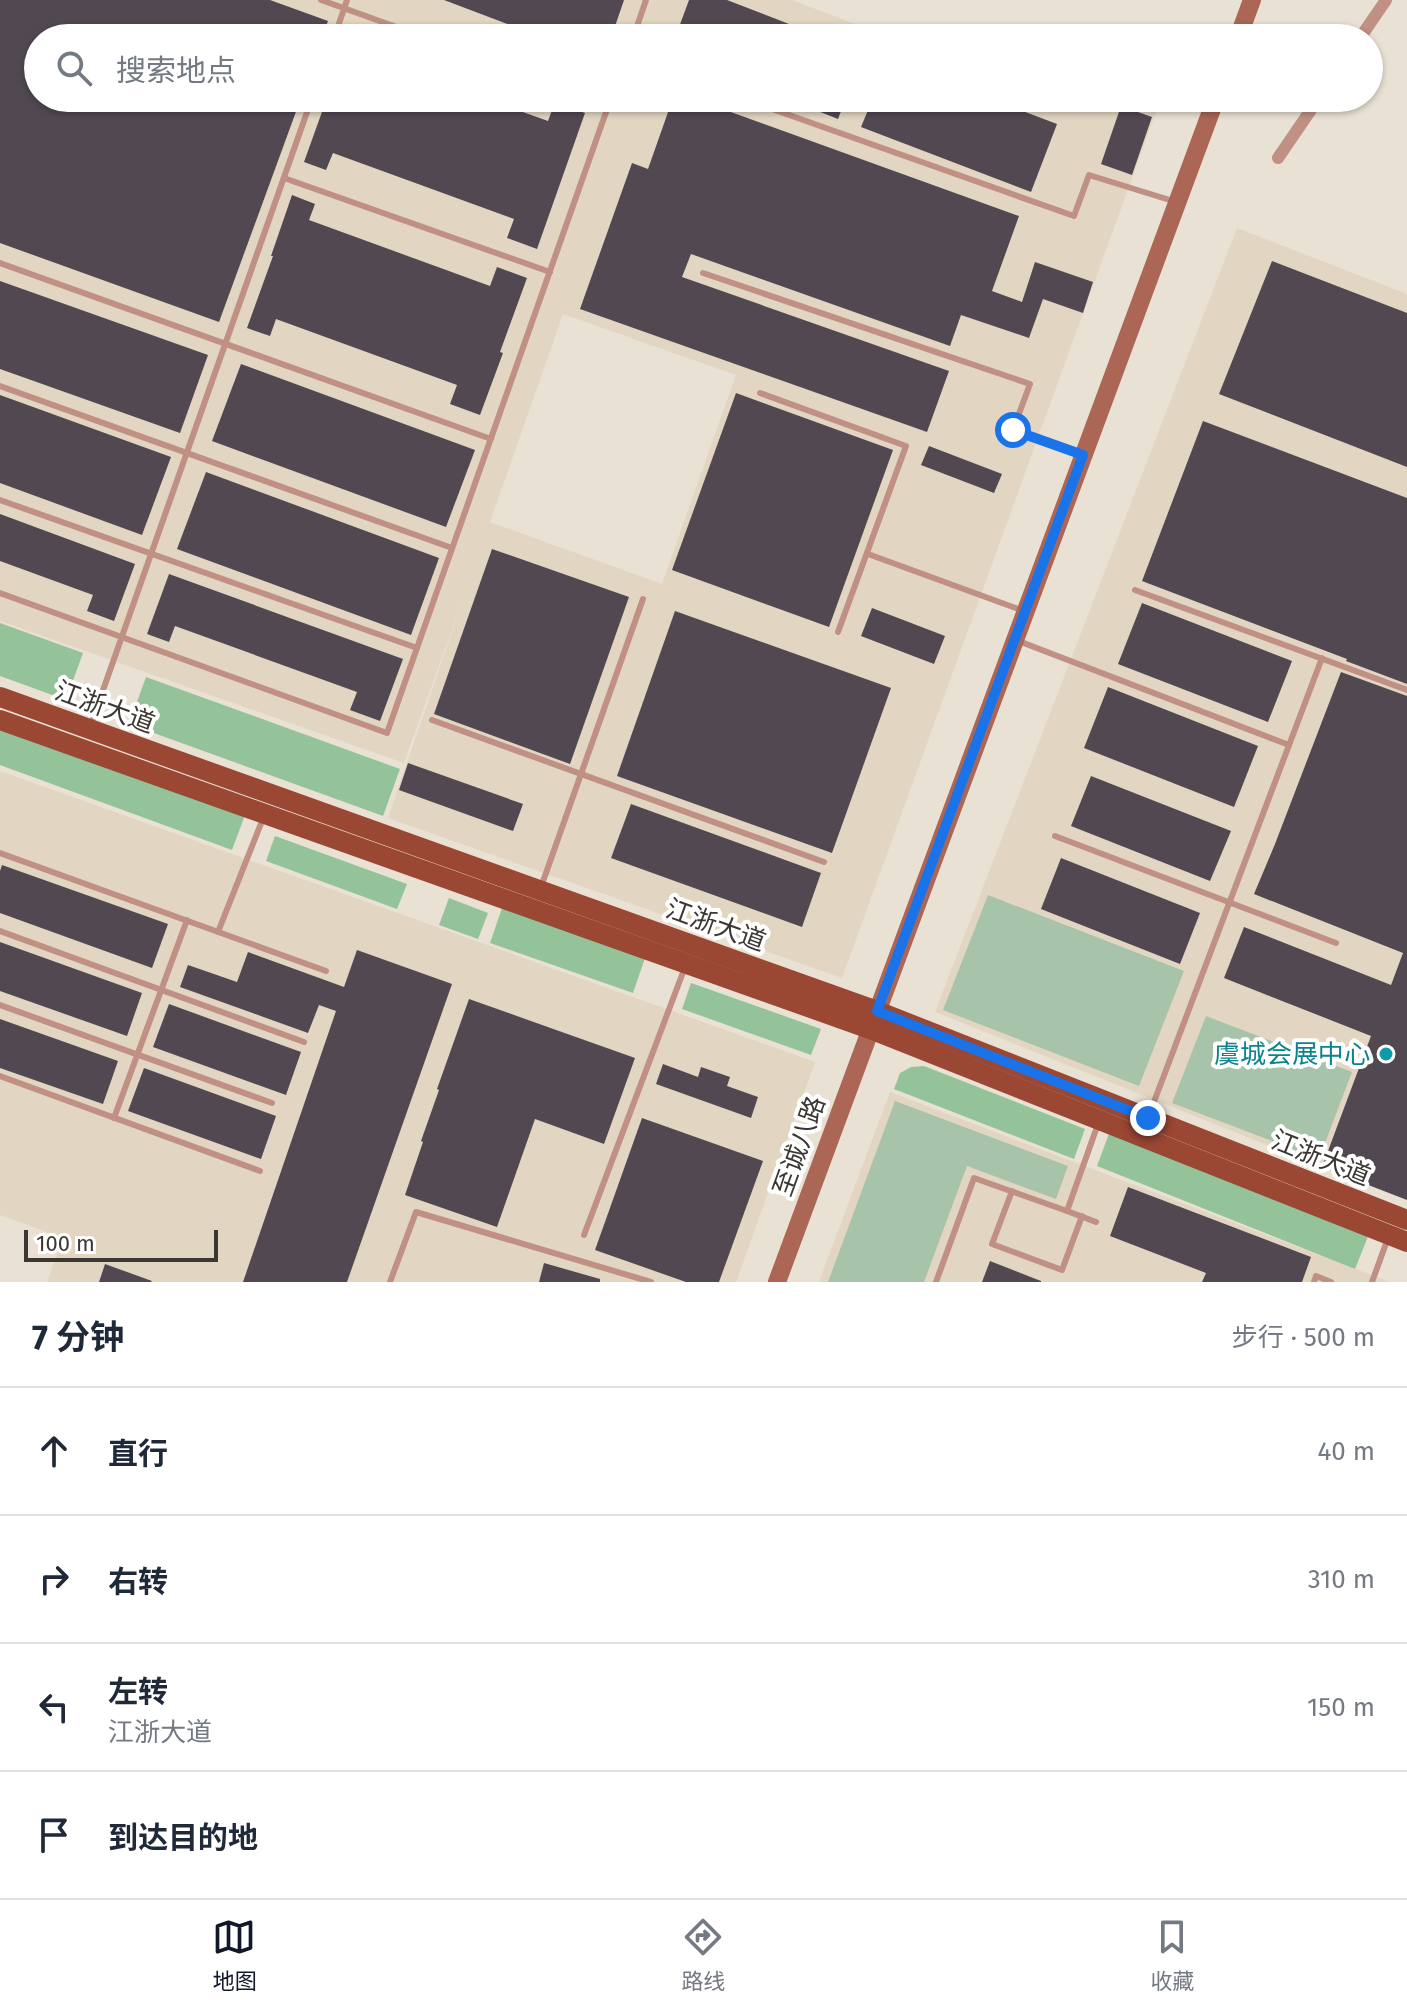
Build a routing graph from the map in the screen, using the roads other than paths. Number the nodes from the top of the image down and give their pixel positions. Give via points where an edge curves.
1 (321, 0) edge
2 (347, 0) edge
3 (646, 0) edge
4 (1252, 0) edge
5 (1386, 0) edge
6 (344, 8) junction
7 (339, 24) edge
8 (388, 24) edge
9 (638, 24) edge
10 (1243, 24) edge
11 (1370, 24) edge
12 (307, 112) edge
13 (606, 112) edge
14 (781, 112) edge
15 (1211, 112) edge
16 (1309, 112) edge
17 (1278, 158) dead end
18 (284, 178) junction
19 (1177, 202) junction
20 (0, 263) edge
21 (550, 272) junction
22 (703, 273) dead end
23 (225, 344) junction
24 (0, 386) edge
25 (760, 393) dead end
26 (491, 439) junction
27 (187, 453) junction
28 (1083, 455) junction
29 (0, 500) edge
30 (452, 548) junction
31 (151, 554) junction
32 (868, 554) junction
33 (1135, 590) dead end
34 (0, 593) edge
35 (643, 599) dead end
36 (1025, 612) junction
37 (838, 632) dead end
38 (121, 636) junction
39 (1015, 639) junction
40 (417, 648) junction
41 (1322, 658) junction
42 (1407, 690) edge
43 (0, 697) edge
44 (0, 720) edge
45 (432, 720) dead end
46 (89, 729) junction
47 (1289, 745) junction
48 (82, 749) junction
49 (581, 773) junction
50 (265, 814) junction
51 (1055, 836) dead end
52 (0, 853) edge
53 (824, 862) dead end
54 (537, 900) junction
55 (1230, 903) junction
56 (187, 920) junction
57 (0, 931) edge
58 (218, 932) junction
59 (1336, 943) dead end
60 (686, 963) junction
61 (326, 971) dead end
62 (161, 990) junction
63 (0, 1005) edge
64 (873, 1020) junction
65 (304, 1042) dead end
66 (137, 1054) junction
67 (0, 1076) edge
68 (272, 1103) dead end
69 (114, 1118) junction
70 (1099, 1121) junction
71 (1144, 1128) junction
72 (260, 1171) dead end
73 (1012, 1191) junction
74 (1067, 1211) junction
75 (1082, 1216) junction
76 (1407, 1220) edge
77 (1096, 1222) dead end
78 (584, 1235) dead end
79 (1398, 1238) edge
80 (390, 1282) edge
81 (651, 1282) edge
82 (777, 1282) edge
83 (936, 1282) edge
84 (1314, 1282) edge
85 (1331, 1282) edge
86 (1372, 1282) edge

1 - 6 lane
2 - 6 lane
3 - 9 lane
4 - 10 main road
5 - 11 street
6 - 7 lane
6 - 8 lane
12 - 18 lane
13 - 21 lane
14 - 19 lane via 1074,216 1089,175
15 - 19 main road, 至诚八路
16 - 17 street
18 - 21 lane
18 - 23 lane
19 - 28 main road, 至诚八路
20 - 23 lane
21 - 26 lane
22 - 28 lane via 1030,384 1013,430
23 - 26 lane
23 - 27 lane
24 - 27 lane
25 - 32 lane via 906,446
26 - 30 lane
27 - 30 lane
27 - 31 lane
28 - 36 main road, 至诚八路
29 - 31 lane
30 - 40 lane
31 - 38 lane
31 - 40 lane
32 - 36 lane
32 - 37 lane
33 - 41 lane
34 - 38 lane
35 - 49 lane
36 - 39 main road, 至诚八路
38 - 40 lane via 387,733
38 - 46 lane
39 - 47 lane
39 - 64 main road, 至诚八路
41 - 42 lane
41 - 47 lane
43 - 46 main road, 江浙大道
44 - 48 main road, 江浙大道
45 - 49 lane
46 - 48 lane
46 - 54 main road, 江浙大道
47 - 55 lane
48 - 50 main road, 江浙大道
49 - 53 lane
49 - 54 lane
50 - 54 main road, 江浙大道
50 - 58 lane
51 - 55 lane
52 - 56 lane
54 - 60 main road, 江浙大道
54 - 64 main road, 江浙大道
55 - 59 lane
55 - 71 lane
56 - 58 lane
56 - 62 lane
57 - 62 lane
58 - 61 lane
60 - 64 main road, 江浙大道
60 - 78 lane
62 - 65 lane
62 - 66 lane
63 - 66 lane
64 - 70 main road, 江浙大道
64 - 71 main road, 江浙大道
64 - 82 main road, 至诚八路
66 - 68 lane
66 - 69 lane
67 - 69 lane
69 - 72 lane
70 - 71 main road, 江浙大道
70 - 74 lane
71 - 76 main road, 江浙大道
71 - 79 main road, 江浙大道
73 - 74 lane
73 - 75 lane via 992,1244 1062,1270
73 - 83 lane via 974,1178
74 - 75 lane
75 - 77 lane
79 - 86 lane
80 - 81 lane via 416,1212
84 - 85 lane via 1316,1276

